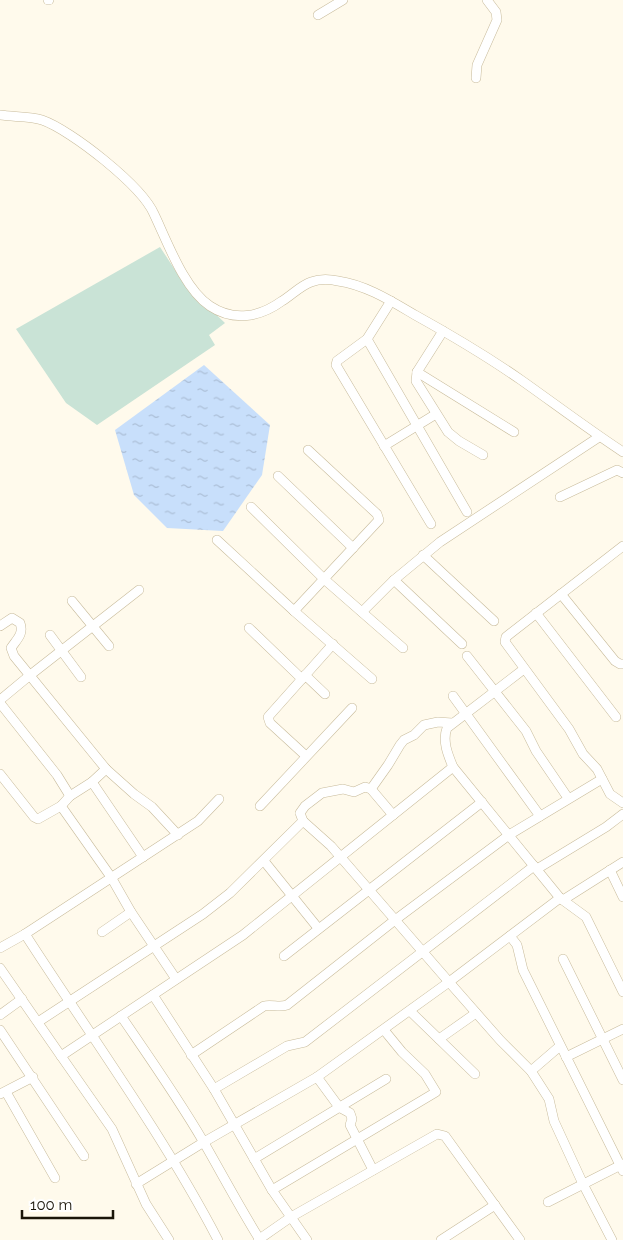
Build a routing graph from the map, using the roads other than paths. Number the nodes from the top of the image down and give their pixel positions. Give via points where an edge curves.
1 (343, 0) edge
2 (487, 0) edge
3 (318, 15) dead end
4 (476, 78) dead end
5 (0, 115) edge
6 (391, 301) junction
7 (443, 331) junction
8 (367, 339) junction
9 (417, 372) junction
10 (436, 414) junction
11 (417, 426) junction
12 (514, 432) dead end
13 (599, 437) junction
14 (384, 446) junction
15 (308, 450) dead end
16 (623, 452) edge
17 (483, 455) dead end
18 (623, 473) edge
19 (278, 476) dead end
20 (560, 497) dead end
21 (251, 507) dead end
22 (467, 512) dead end
23 (430, 524) dead end
24 (217, 540) dead end
25 (623, 546) edge
26 (353, 548) junction
27 (423, 555) junction
28 (324, 579) junction
29 (394, 580) junction
30 (139, 590) dead end
31 (561, 594) junction
32 (72, 601) dead end
33 (294, 611) junction
34 (362, 612) junction
35 (536, 613) junction
36 (494, 621) dead end
37 (0, 626) edge
38 (92, 627) junction
39 (249, 628) dead end
40 (50, 635) dead end
41 (333, 644) junction
42 (462, 644) dead end
43 (109, 646) dead end
44 (403, 648) dead end
45 (61, 652) junction
46 (467, 656) dead end
47 (623, 664) edge
48 (524, 669) junction
49 (29, 676) junction
50 (81, 677) dead end
51 (304, 677) junction
52 (372, 679) dead end
53 (496, 692) junction
54 (325, 694) dead end
55 (453, 696) dead end
56 (0, 702) edge
57 (352, 708) dead end
58 (467, 713) junction
59 (616, 717) dead end
60 (452, 723) junction
61 (306, 756) junction
62 (453, 767) junction
63 (106, 769) junction
64 (0, 774) edge
65 (602, 779) junction
66 (92, 782) junction
67 (371, 789) junction
68 (70, 796) junction
69 (568, 798) junction
70 (219, 799) dead end
71 (482, 802) junction
72 (623, 803) edge
73 (61, 806) junction
74 (260, 806) dead end
75 (623, 814) edge
76 (393, 815) junction
77 (540, 816) junction
78 (303, 821) junction
79 (178, 835) junction
80 (509, 835) junction
81 (143, 856) junction
82 (340, 858) junction
83 (264, 861) junction
84 (623, 862) edge
85 (535, 868) junction
86 (610, 870) junction
87 (111, 877) junction
88 (368, 889) junction
89 (292, 895) junction
90 (623, 897) edge
91 (562, 899) junction
92 (131, 912) junction
93 (395, 920) junction
94 (318, 928) junction
95 (102, 932) dead end
96 (25, 934) junction
97 (510, 936) junction
98 (154, 946) junction
99 (0, 948) edge
100 (421, 951) junction
101 (284, 956) dead end
102 (563, 959) dead end
103 (0, 968) edge
104 (176, 979) junction
105 (449, 982) junction
106 (623, 992) edge
107 (153, 995) junction
108 (22, 999) junction
109 (68, 1001) junction
110 (410, 1011) junction
111 (476, 1013) junction
112 (0, 1015) edge
113 (121, 1016) junction
114 (38, 1022) junction
115 (623, 1029) edge
116 (0, 1030) edge
117 (384, 1030) junction
118 (93, 1036) junction
119 (438, 1039) junction
120 (603, 1039) junction
121 (560, 1046) junction
122 (191, 1055) junction
123 (61, 1056) junction
124 (566, 1057) junction
125 (531, 1071) junction
126 (475, 1074) dead end
127 (33, 1077) junction
128 (317, 1077) junction
129 (386, 1079) dead end
130 (623, 1080) edge
131 (214, 1089) junction
132 (3, 1093) edge
133 (339, 1107) junction
134 (234, 1125) junction
135 (356, 1139) junction
136 (204, 1142) junction
137 (84, 1156) dead end
138 (254, 1159) junction
139 (174, 1162) junction
140 (622, 1167) edge
141 (372, 1170) junction
142 (55, 1178) dead end
143 (136, 1184) junction
144 (583, 1184) junction
145 (272, 1190) junction
146 (548, 1202) dead end
147 (495, 1205) junction
148 (291, 1217) junction
149 (169, 1240) edge
150 (218, 1240) edge
151 (259, 1240) edge
152 (307, 1240) edge
153 (441, 1240) edge
154 (520, 1240) edge
155 (612, 1240) edge

1 - 3 street
2 - 4 street via 496,12 497,20 476,65
5 - 6 street via 42,120 68,133 133,184 153,211 185,277 200,298 218,311 240,316 256,315 300,287 325,280 359,286
6 - 7 street
6 - 8 street
7 - 9 street
7 - 13 street via 520,379
8 - 11 street
8 - 14 street via 336,365
9 - 10 street via 418,386
9 - 12 street
10 - 11 street
10 - 17 street via 452,435
11 - 14 street
11 - 22 street
13 - 16 street
13 - 27 street
14 - 23 street
15 - 26 street via 378,517 376,524
18 - 20 street via 617,470
19 - 26 street
21 - 28 street
24 - 33 street
25 - 31 street
26 - 28 street
27 - 29 street
27 - 36 street
28 - 33 street
28 - 34 street
29 - 34 street
29 - 42 street
30 - 38 street
31 - 35 street
31 - 47 street via 616,661
32 - 38 street
33 - 41 street
34 - 44 street
35 - 48 street via 506,637 505,642
35 - 59 street
37 - 49 street via 12,618 20,623 21,634 11,652
38 - 43 street
38 - 45 street
39 - 51 street
40 - 45 street
41 - 51 street
41 - 52 street
45 - 49 street
45 - 50 street
46 - 53 street
48 - 53 street
48 - 65 street
49 - 56 street
49 - 63 street
51 - 54 street
51 - 61 street via 269,714 268,720
53 - 58 street
53 - 69 street via 526,731
55 - 58 street
56 - 68 street
57 - 61 street
58 - 60 street
58 - 77 street
60 - 62 street via 444,735
60 - 67 street via 424,726 404,740
61 - 74 street
62 - 71 street
62 - 76 street
63 - 66 street
63 - 79 street via 152,807
64 - 73 street via 36,819
65 - 69 street
65 - 72 street via 610,794
66 - 68 street
66 - 81 street
67 - 76 street
67 - 78 street via 322,793 300,812
68 - 73 street
69 - 77 street
70 - 79 street via 198,822
71 - 80 street
71 - 88 street
73 - 87 street
75 - 85 street
76 - 82 street
77 - 80 street
78 - 82 street
78 - 83 street
79 - 81 street
80 - 85 street
80 - 93 street
81 - 87 street
82 - 88 street
82 - 89 street
83 - 89 street
83 - 98 street via 203,914
84 - 86 street
85 - 91 street
85 - 100 street
86 - 90 street
86 - 91 street
87 - 92 street
87 - 96 street
88 - 93 street
88 - 94 street
89 - 94 street
89 - 104 street via 243,935
91 - 97 street
91 - 106 street via 586,917
92 - 95 street
92 - 98 street
93 - 100 street
93 - 122 street via 287,1005 264,1006
94 - 101 street
96 - 99 street
96 - 109 street
97 - 105 street
97 - 121 street via 517,945 523,970
98 - 104 street
98 - 109 street
100 - 105 street
100 - 131 street via 304,1042 287,1046
102 - 120 street
103 - 108 street
104 - 107 street
105 - 110 street
105 - 111 street
107 - 113 street
107 - 122 street
108 - 112 street
108 - 114 street
109 - 114 street
109 - 118 street
110 - 117 street
110 - 119 street
111 - 119 street
111 - 125 street
113 - 118 street
113 - 136 street
114 - 123 street
115 - 120 street
116 - 127 street
117 - 128 street
117 - 135 street via 425,1074 436,1092
118 - 123 street
118 - 139 street
119 - 126 street
120 - 124 street
120 - 130 street
121 - 124 street
121 - 125 street
122 - 131 street
123 - 143 street via 112,1129
124 - 140 street
125 - 144 street via 549,1099 554,1121
127 - 132 street
127 - 137 street
128 - 133 street
128 - 134 street
129 - 133 street
131 - 134 street
132 - 142 street
133 - 135 street via 350,1113 350,1125
133 - 138 street
134 - 136 street
134 - 138 street
135 - 141 street
135 - 145 street
136 - 139 street
136 - 151 street
138 - 145 street
139 - 143 street
139 - 150 street
140 - 144 street
141 - 147 street via 440,1134 445,1136
141 - 148 street
143 - 149 street
144 - 146 street
144 - 155 street
145 - 148 street
147 - 153 street
147 - 154 street
148 - 151 street
148 - 152 street

